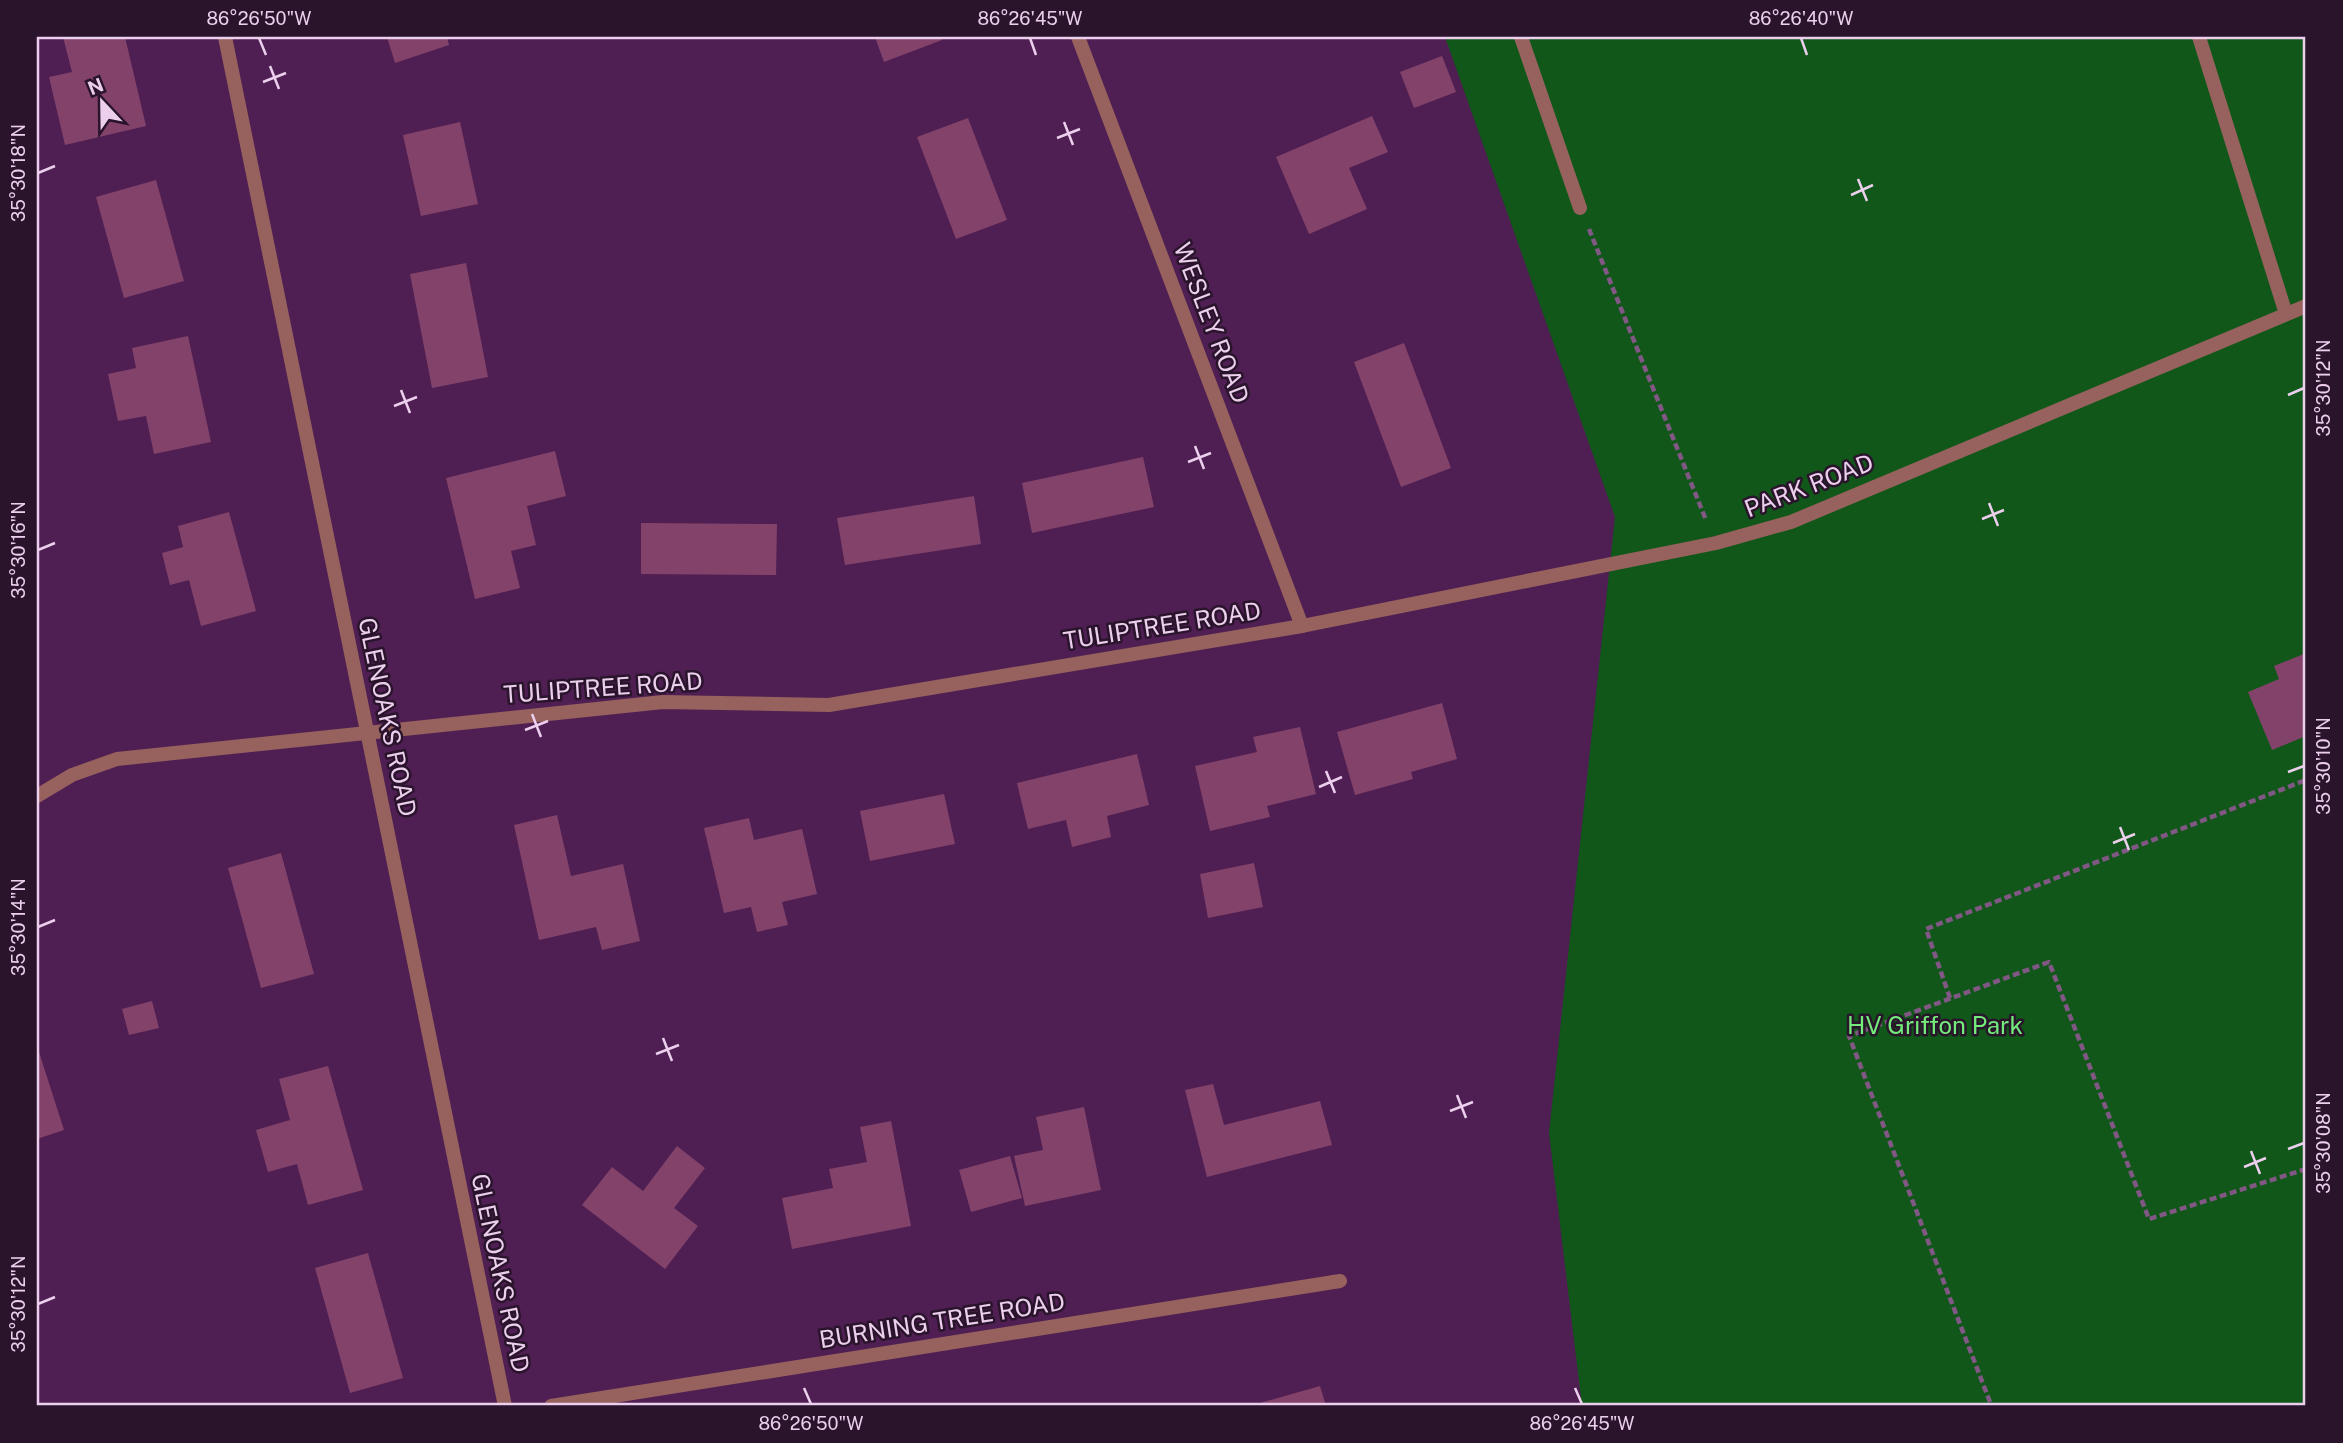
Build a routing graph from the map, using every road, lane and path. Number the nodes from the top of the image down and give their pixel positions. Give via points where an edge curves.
1 (225, 37) edge
2 (1079, 37) edge
3 (1521, 37) edge
4 (2199, 37) edge
5 (1580, 208) joint
6 (2306, 306) edge
7 (2286, 314) junction
8 (1716, 543) junction
9 (1302, 626) junction
10 (367, 732) junction
11 (2306, 780) edge
12 (37, 796) edge
13 (1950, 998) junction
14 (2306, 1169) edge
15 (1340, 1280) dead end
16 (1990, 1402) dead end
17 (505, 1406) edge
18 (551, 1406) edge

1 - 10 street, GLENOAKS ROAD
2 - 9 street, WESLEY ROAD
3 - 5 street
4 - 7 street
5 - 8 path
6 - 7 street, PARK ROAD
7 - 8 street, PARK ROAD via 1791,522
8 - 9 street, PARK ROAD
9 - 10 street, TULIPTREE ROAD via 829,705 663,702
10 - 12 street, TULIPTREE ROAD via 117,759 72,775
10 - 17 street, GLENOAKS ROAD
11 - 13 path via 1926,929
13 - 14 path via 2049,962 2149,1219
13 - 16 path via 1849,1036
15 - 18 street, BURNING TREE ROAD

